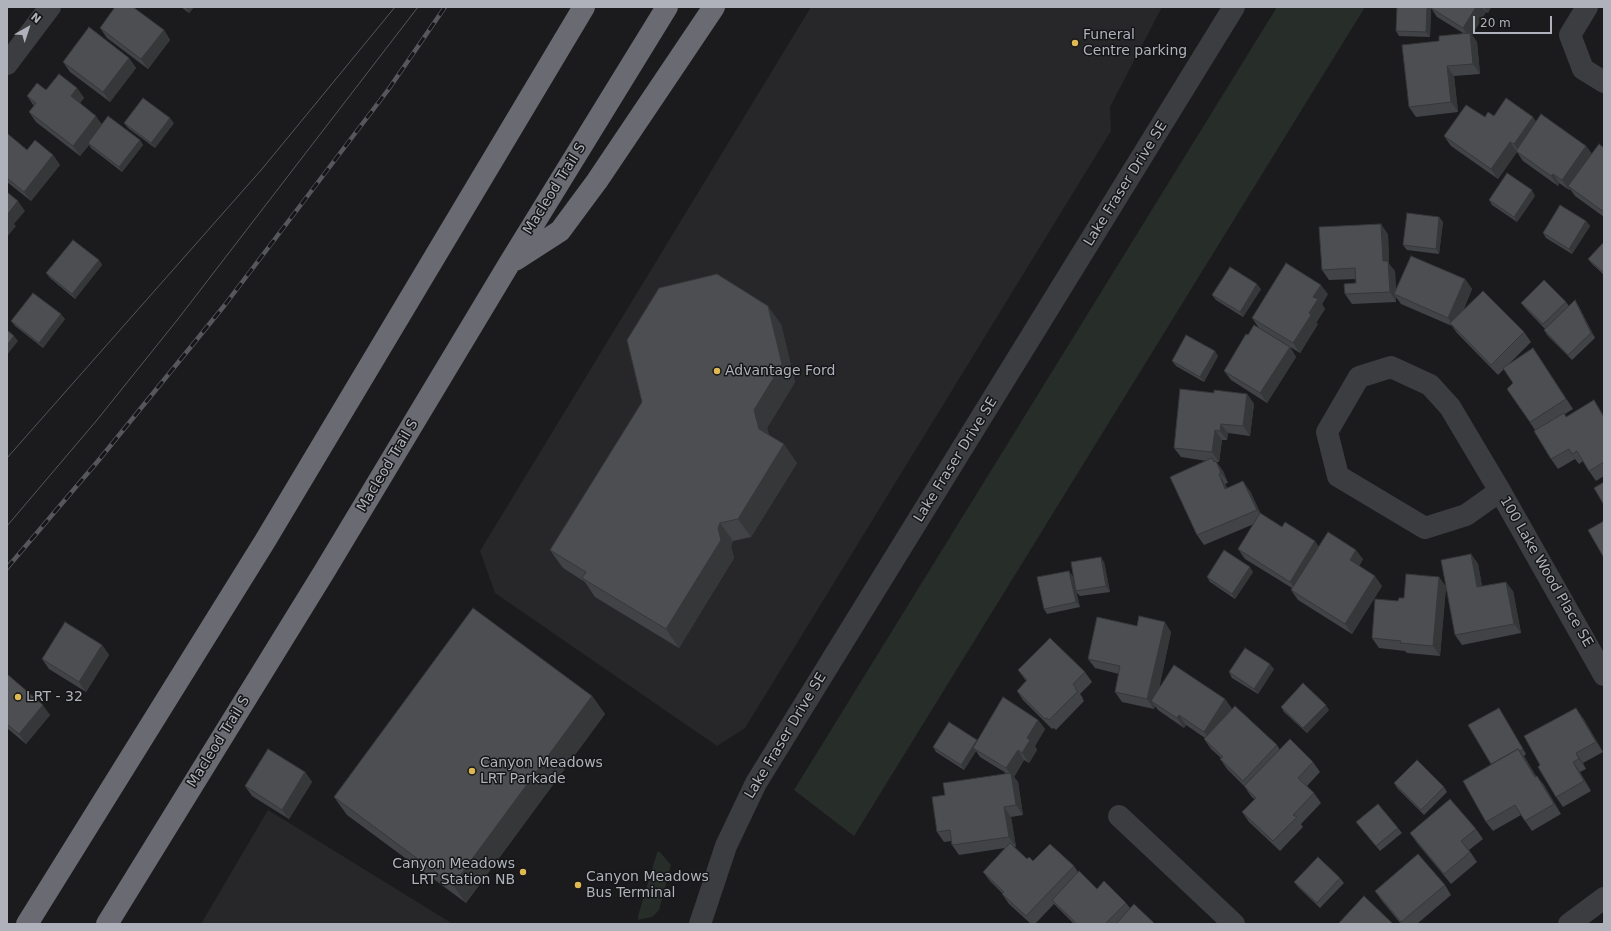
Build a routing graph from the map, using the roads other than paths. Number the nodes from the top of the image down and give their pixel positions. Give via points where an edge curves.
1 (50, 7) edge
2 (584, 7) edge
3 (667, 7) edge
4 (714, 7) edge
5 (1234, 7) edge
6 (1587, 7) edge
7 (7, 64) edge
8 (1604, 82) edge
9 (509, 264) junction
10 (1500, 491) junction
11 (1604, 675) edge
12 (1119, 816) dead end
13 (1604, 898) edge
14 (26, 924) edge
15 (106, 924) edge
16 (700, 924) edge
17 (1234, 924) edge
18 (1569, 924) edge

1 - 7 street
2 - 14 highway via 265,541
3 - 9 highway, Macleod Trail S
4 - 9 highway via 597,181 560,231
5 - 16 street, Lake Fraser Drive SE via 756,783 726,846
6 - 8 street via 1570,34 1583,69
9 - 15 highway, Macleod Trail S via 324,572
10 - 10 street, 100 Lake Wood Place SE via 1450,407 1430,385 1391,367 1359,377 1327,432 1338,476 1425,528 1466,515
10 - 11 street, 100 Lake Wood Place SE
12 - 17 street
13 - 18 street

